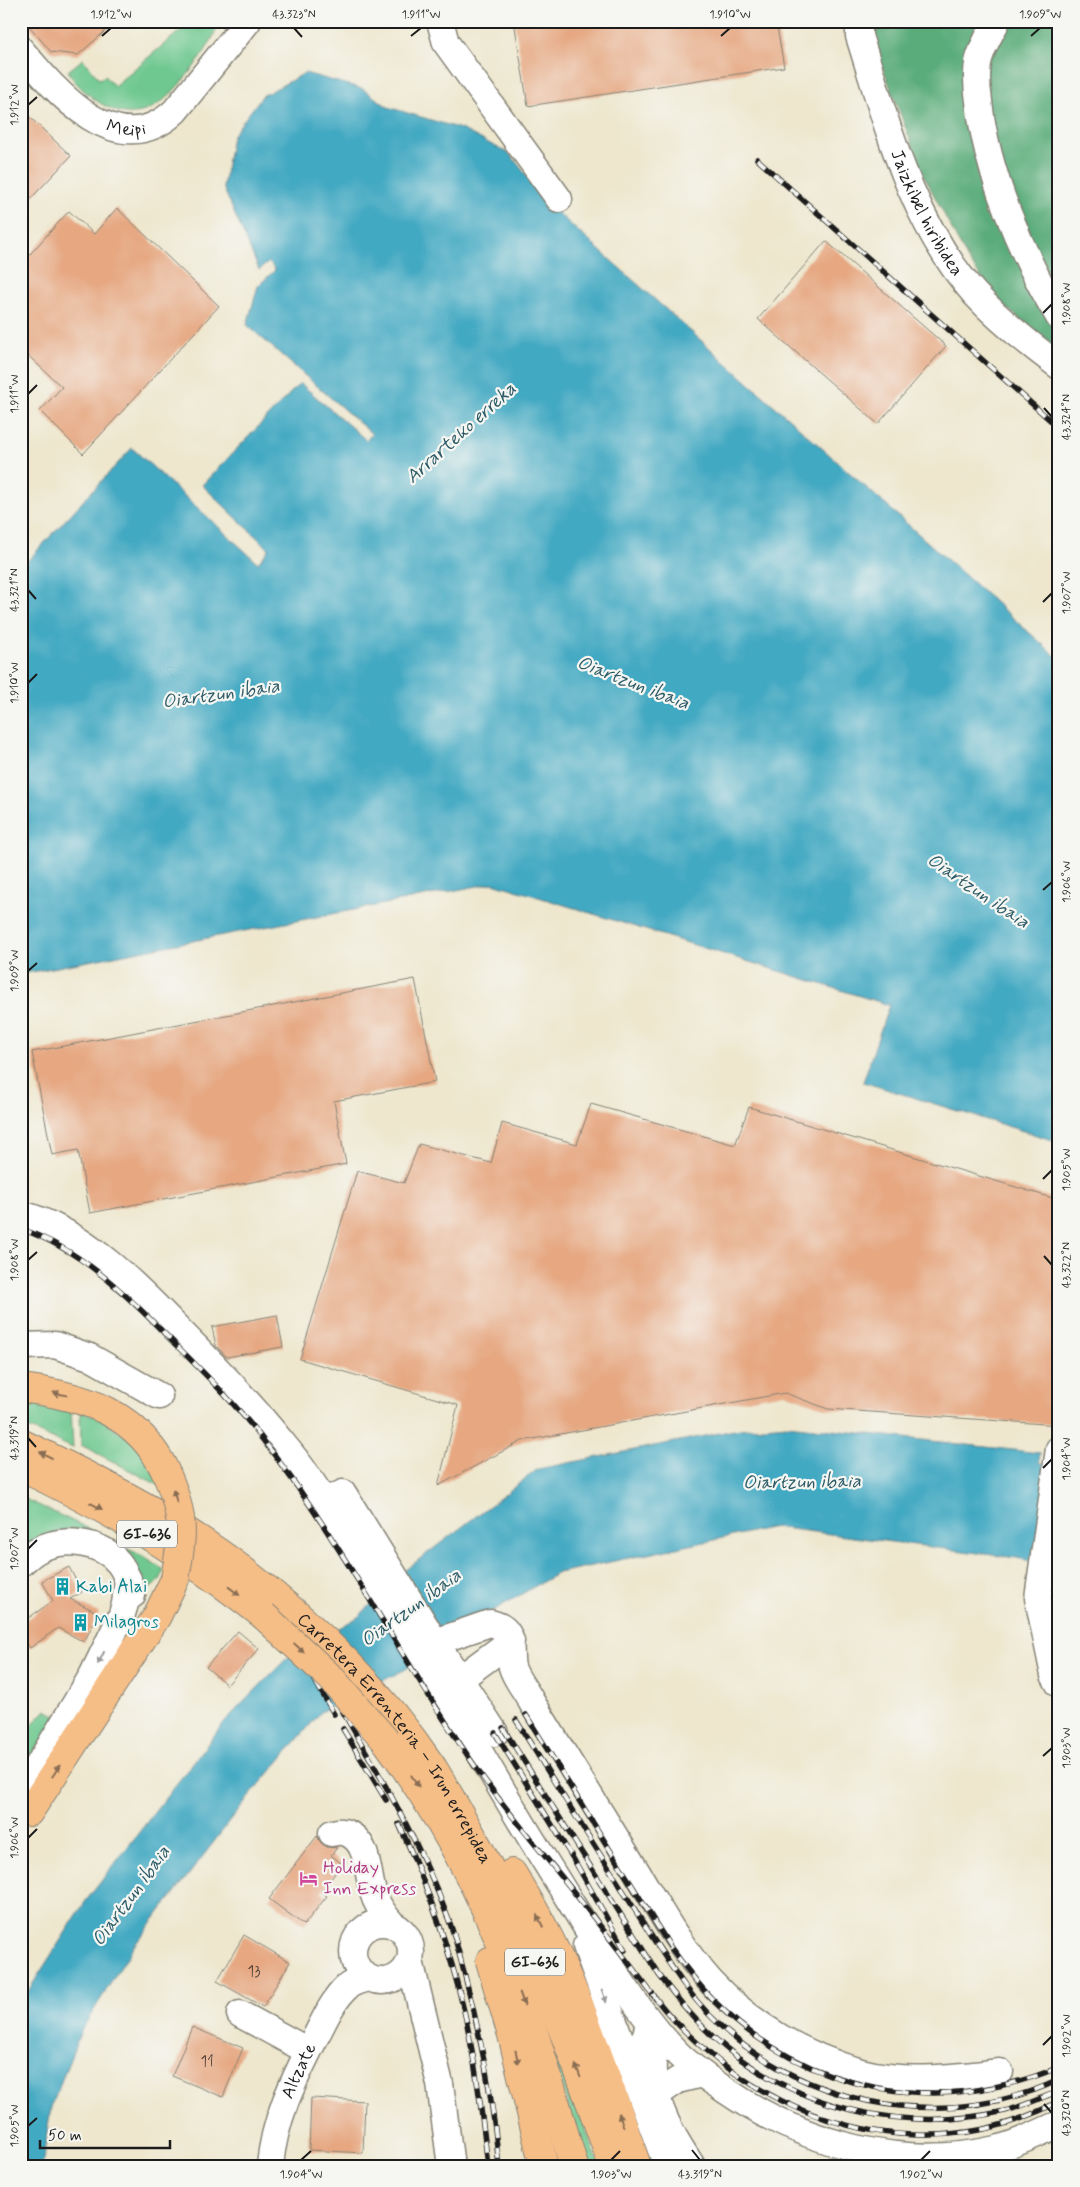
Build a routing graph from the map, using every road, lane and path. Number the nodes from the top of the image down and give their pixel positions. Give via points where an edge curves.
1 (236, 21) edge
2 (248, 21) edge
3 (440, 21) edge
4 (997, 21) edge
5 (857, 26) edge
6 (224, 49) junction
7 (21, 50) edge
8 (559, 198) dead end
9 (1059, 317) edge
10 (1059, 366) edge
11 (21, 1214) edge
12 (21, 1346) edge
13 (21, 1388) edge
14 (159, 1396) dead end
15 (21, 1443) edge
16 (1058, 1457) edge
17 (21, 1467) edge
18 (21, 1481) edge
19 (70, 1492) junction
20 (21, 1563) edge
21 (382, 1575) junction
22 (128, 1579) junction
23 (270, 1606) junction
24 (435, 1641) junction
25 (511, 1641) junction
26 (136, 1650) junction
27 (450, 1682) junction
28 (1059, 1684) edge
29 (495, 1733) dead end
30 (394, 1734) junction
31 (434, 1769) junction
32 (21, 1778) edge
33 (24, 1808) edge
34 (332, 1833) dead end
35 (460, 1858) junction
36 (373, 1892) junction
37 (570, 1901) junction
38 (393, 1925) junction
39 (365, 1928) junction
40 (410, 1961) junction
41 (368, 1982) junction
42 (240, 2014) dead end
43 (425, 2018) junction
44 (656, 2030) junction
45 (308, 2052) junction
46 (1000, 2072) dead end
47 (702, 2074) junction
48 (634, 2079) junction
49 (656, 2095) junction
50 (1059, 2124) edge
51 (540, 2157) edge
52 (270, 2166) edge
53 (451, 2166) edge
54 (574, 2166) edge
55 (613, 2166) edge
56 (638, 2166) edge
57 (667, 2166) edge
58 (692, 2166) edge

1 - 6 street, Meipi
2 - 6 street, Meipi
3 - 8 street via 446,43
4 - 9 street via 978,62 976,78 981,128 995,178 1023,248
5 - 10 street, Jaizkibel hiribidea via 903,170 941,246 960,275 993,312
6 - 7 street, Meipi via 163,122 148,129 131,131 114,129 83,112 51,84
11 - 21 street via 64,1233 95,1252 141,1290 289,1451 324,1502
12 - 14 street via 54,1345 90,1357
26 -> 13 main road, bridge via 157,1616 174,1578 179,1552 181,1520 162,1463 148,1442 112,1413 69,1396
23 -> 15 main road, Carretera Errenteria – Irun errepidea / GI-636 via 238,1567 166,1519
16 - 28 street via 1038,1598 1054,1675
17 - 19 main road, Carretera Errenteria – Irun errepidea / GI-636
18 - 19 main road
19 -> 23 main road, Carretera Errenteria – Irun errepidea / GI-636 via 154,1538 226,1585
20 - 22 street via 36,1550 49,1546 63,1543 88,1545 112,1556
21 - 24 street
21 - 27 street
22 - 26 street via 135,1614
22 -> 32 street via 121,1617 92,1676 37,1767
23 - 30 main road, Carretera Errenteria – Irun errepidea / GI-636, bridge via 331,1678
24 - 25 street via 490,1623 499,1625
24 - 27 street
25 - 27 street
25 - 46 street via 512,1668 531,1701 674,1931 710,1981 736,2006 797,2047 863,2072 925,2079
33 -> 26 main road
27 - 29 street
27 - 37 street via 534,1844
30 - 31 main road, Carretera Errenteria – Irun errepidea / GI-636
30 -> 35 main road, Carretera Errenteria – Irun errepidea / GI-636 via 415,1780
55 -> 31 main road, Carretera Errenteria – Irun errepidea / GI-636 via 518,1921
56 -> 31 main road via 583,2014 536,1913 471,1803
34 - 36 street via 346,1832 356,1840 365,1853
35 -> 51 main road via 512,2035
35 -> 54 main road, Carretera Errenteria – Irun errepidea / GI-636 via 515,1980
36 - 38 street
36 - 39 street
37 - 44 street
37 -> 48 street
38 - 39 street via 374,1924
38 - 40 street via 408,1938
39 - 41 street, Altzate via 354,1944 353,1954
40 - 41 street via 403,1973
40 - 43 street
41 - 43 street via 405,1994
41 - 45 street, Altzate via 336,2000
42 - 45 street
43 - 53 street via 440,2084
44 - 47 street
44 - 48 street via 646,2033 639,2048
44 - 49 street via 653,2071
45 - 52 street, Altzate via 282,2108
47 - 49 street via 678,2080
47 - 50 street via 745,2104 793,2128 830,2142 892,2155 944,2156 997,2148
48 - 57 street
49 - 58 street via 675,2141

